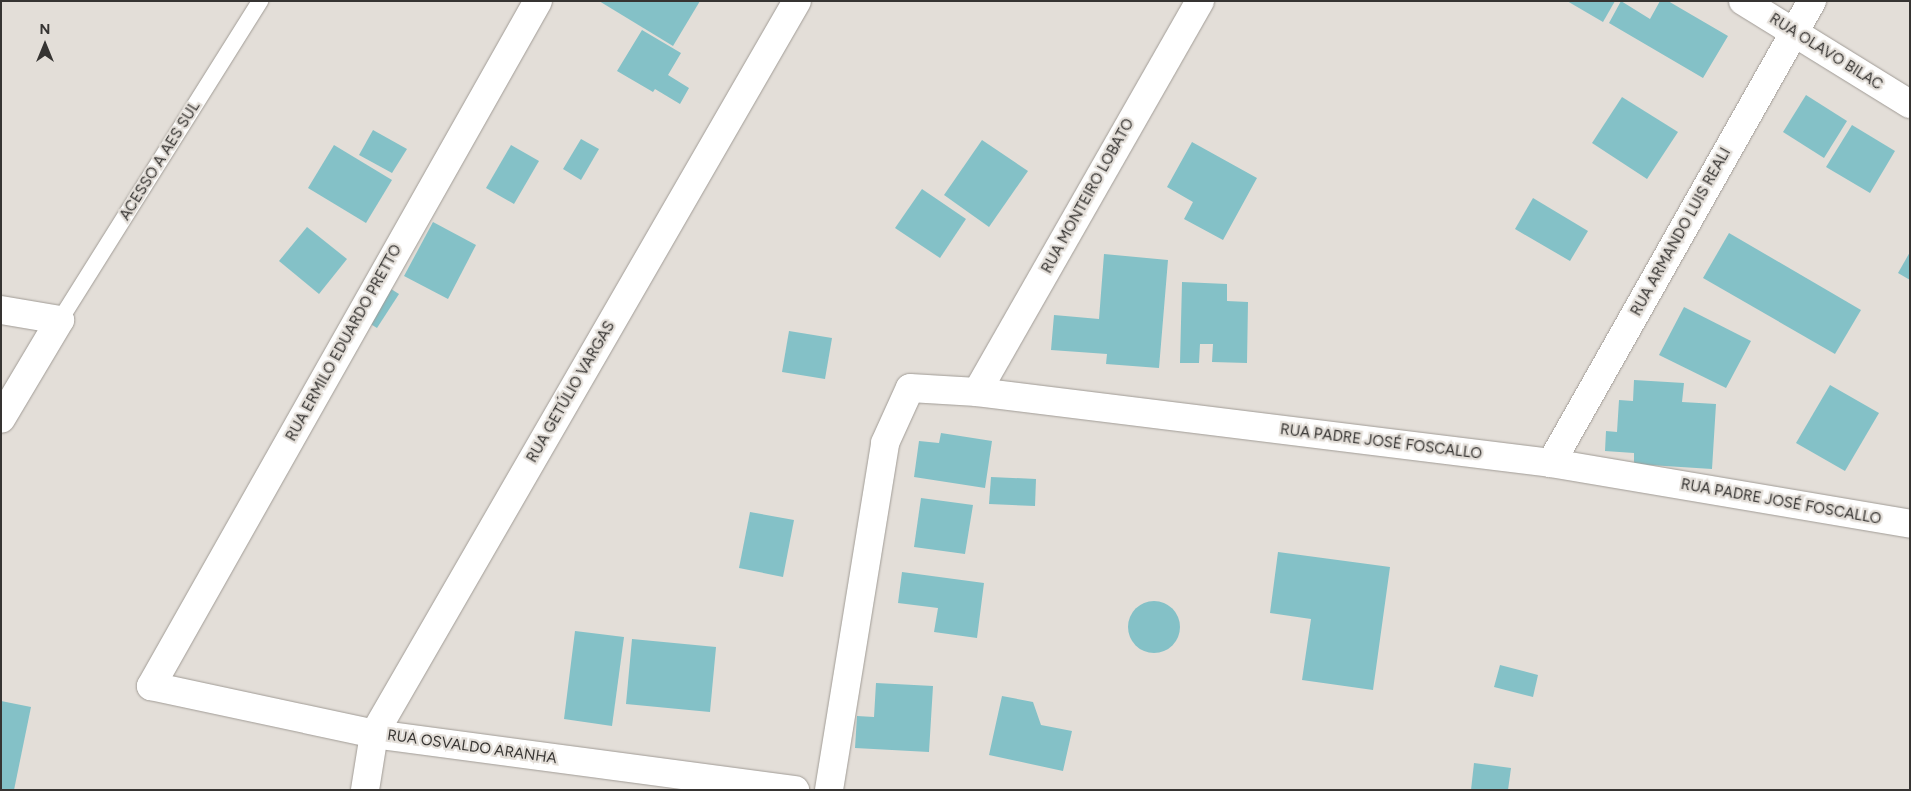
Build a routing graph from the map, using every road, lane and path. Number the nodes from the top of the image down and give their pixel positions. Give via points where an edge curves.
1 (260, 1) edge
2 (538, 1) edge
3 (797, 1) edge
4 (1200, 1) edge
5 (1743, 1) edge
6 (1812, 1) edge
7 (1794, 31) junction
8 (1910, 104) edge
9 (1, 310) edge
10 (60, 320) junction
11 (977, 392) junction
12 (1, 419) edge
13 (1551, 463) junction
14 (1910, 524) edge
15 (151, 686) joint
16 (374, 734) junction
17 (365, 790) edge
18 (795, 790) edge
19 (829, 790) edge

1 - 10 lane, ACESSO A AES SUL
2 - 15 street, RUA ERMILO EDUARDO PRETTO
3 - 16 street, RUA GETÚLIO VARGAS
4 - 11 street, RUA MONTEIRO LOBATO
5 - 7 street, RUA OLAVO BILAC
6 - 7 street, RUA ARMANDO LUIS REALI
7 - 8 street, RUA OLAVO BILAC
7 - 13 street, RUA ARMANDO LUIS REALI
9 - 10 street
10 - 12 street
11 - 13 street, RUA PADRE JOSÉ FOSCALLO
11 - 19 street, RUA PADRE JOSÉ FOSCALLO via 910,388 885,444
13 - 14 street, RUA PADRE JOSÉ FOSCALLO
15 - 16 street, RUA OSVALDO ARANHA
16 - 17 street, RUA GETÚLIO VARGAS
16 - 18 street, RUA OSVALDO ARANHA

